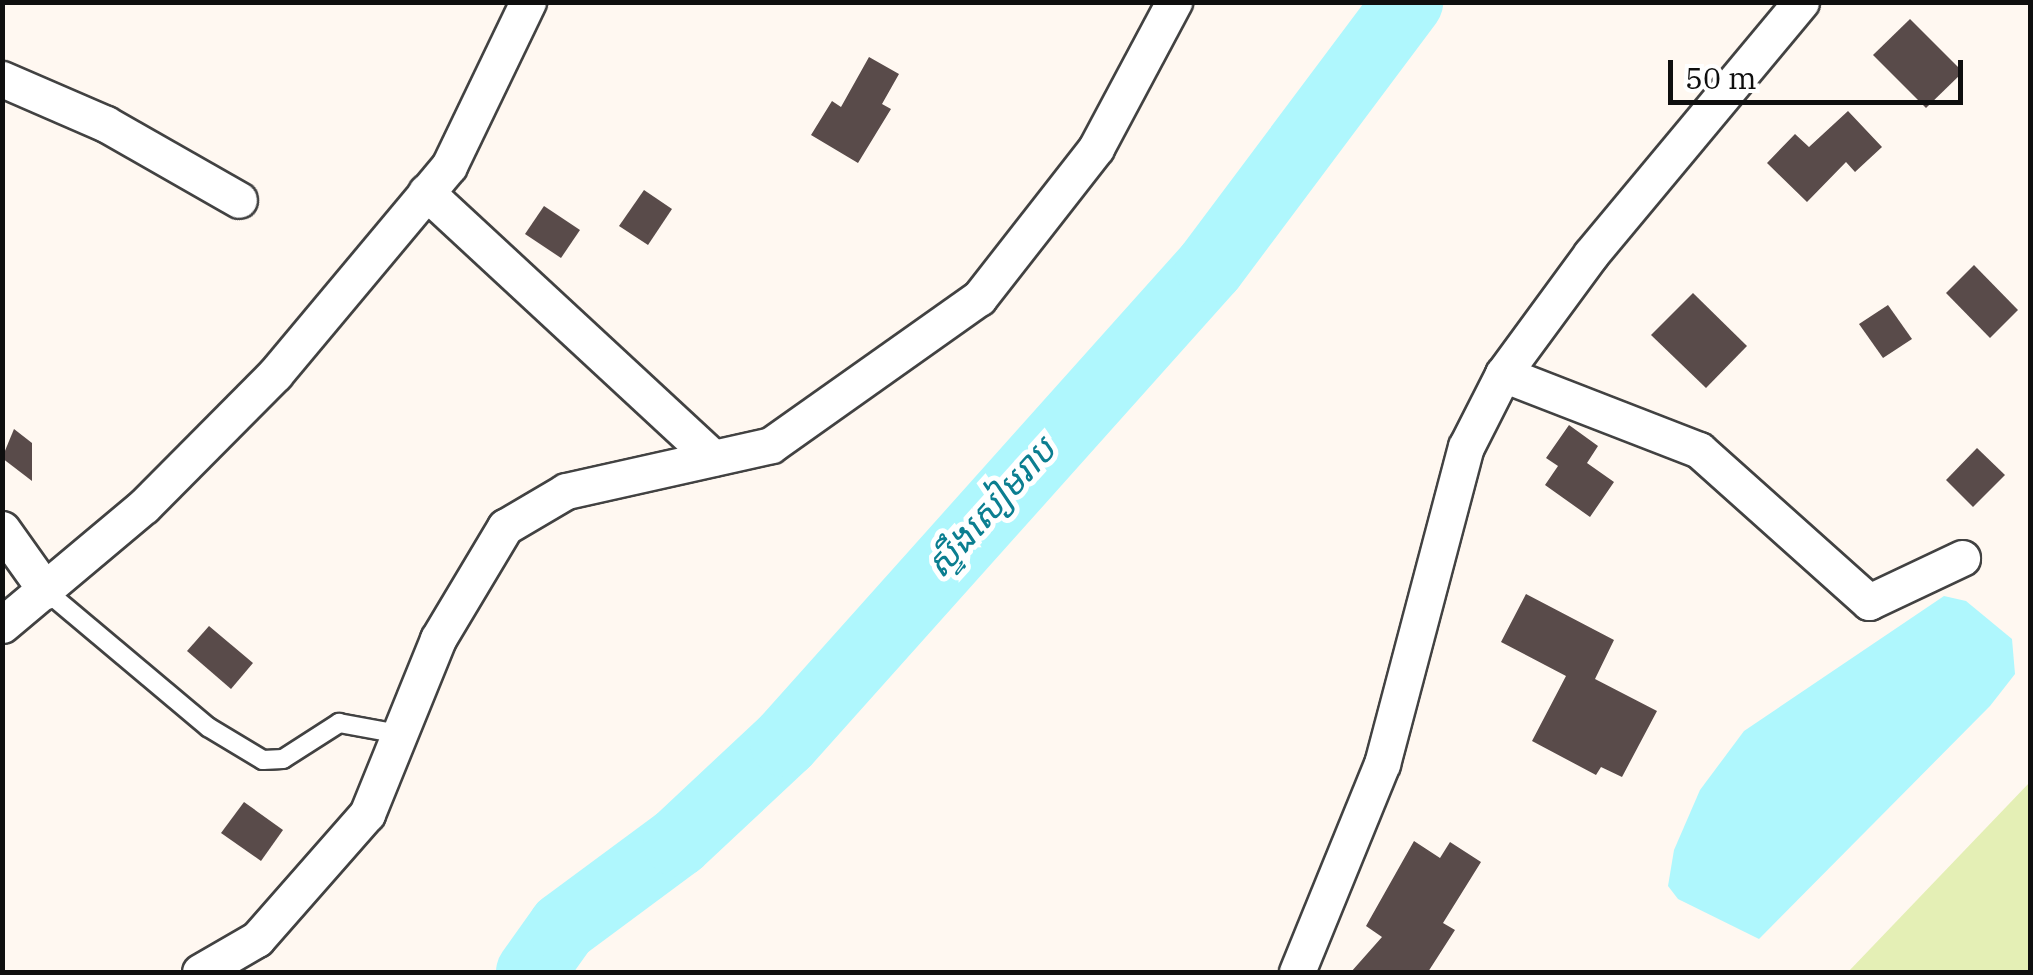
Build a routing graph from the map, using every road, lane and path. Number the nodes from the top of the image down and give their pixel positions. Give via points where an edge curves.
1 (528, 2) edge
2 (1174, 2) edge
3 (1801, 2) edge
4 (2, 79) edge
5 (426, 192) junction
6 (239, 200) dead end
7 (1503, 374) junction
8 (712, 458) junction
9 (2, 530) edge
10 (1962, 558) dead end
11 (46, 591) junction
12 (2, 625) edge
13 (400, 734) junction
14 (200, 972) edge
15 (1297, 972) edge

1 - 5 street via 449,166
2 - 8 street via 1096,148 979,298 771,445
3 - 7 street via 1591,254
4 - 6 street via 106,124
5 - 8 street
5 - 11 street via 222,430
7 - 10 street via 1698,450 1869,602
7 - 15 street via 1466,446 1382,764
8 - 13 street via 566,491 505,527 438,639
9 - 11 street
11 - 12 street
11 - 13 lane via 208,727 263,760 283,759 339,723
13 - 14 street via 367,814 258,939

